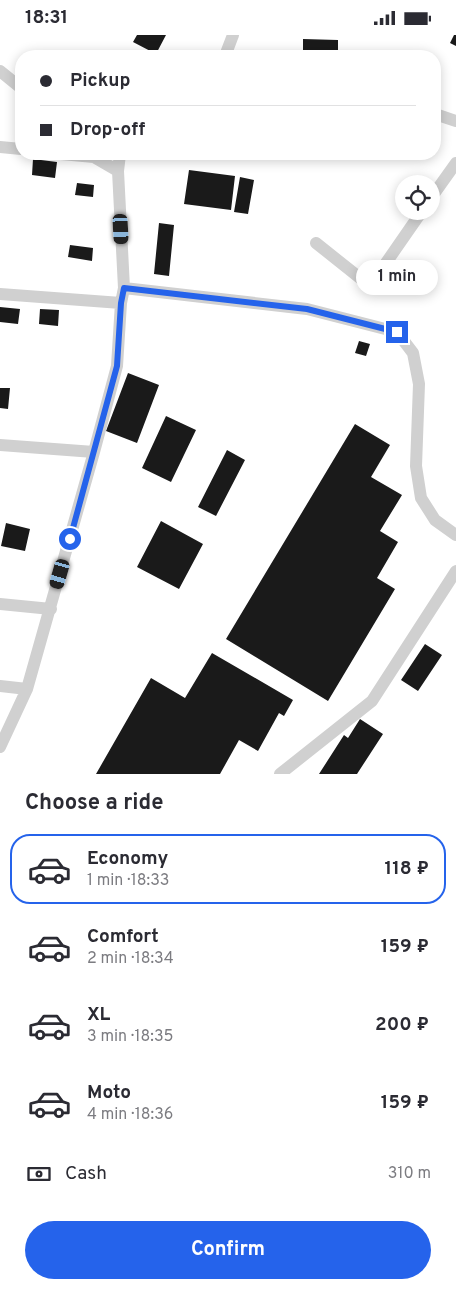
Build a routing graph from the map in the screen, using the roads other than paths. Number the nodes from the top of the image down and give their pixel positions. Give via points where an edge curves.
1 (234, 35) edge
2 (228, 50) edge
3 (0, 71) edge
4 (15, 83) edge
5 (441, 116) edge
6 (456, 121) edge
7 (0, 147) edge
8 (15, 148) edge
9 (99, 160) edge
10 (119, 160) edge
11 (456, 163) edge
12 (118, 171) junction
13 (440, 185) edge
14 (416, 220) edge
15 (316, 243) dead end
16 (124, 288) junction
17 (0, 294) edge
18 (121, 303) junction
19 (0, 445) edge
20 (94, 452) junction
21 (456, 535) edge
22 (456, 571) edge
23 (0, 604) edge
24 (51, 609) junction
25 (0, 686) edge
26 (27, 689) junction
27 (0, 747) edge
28 (280, 774) edge

1 - 2 street
3 - 4 street
5 - 6 street
7 - 8 street
9 - 12 street
10 - 12 street
11 - 13 street
12 - 16 street
14 - 15 street via 370,286
16 - 18 street
16 - 21 street via 307,309 397,332 413,353 419,384 416,466 421,498 435,520
17 - 18 street
18 - 20 street via 117,366
19 - 20 street
20 - 24 street
22 - 28 street via 372,701
23 - 24 street
24 - 26 street
25 - 26 street
26 - 27 street

